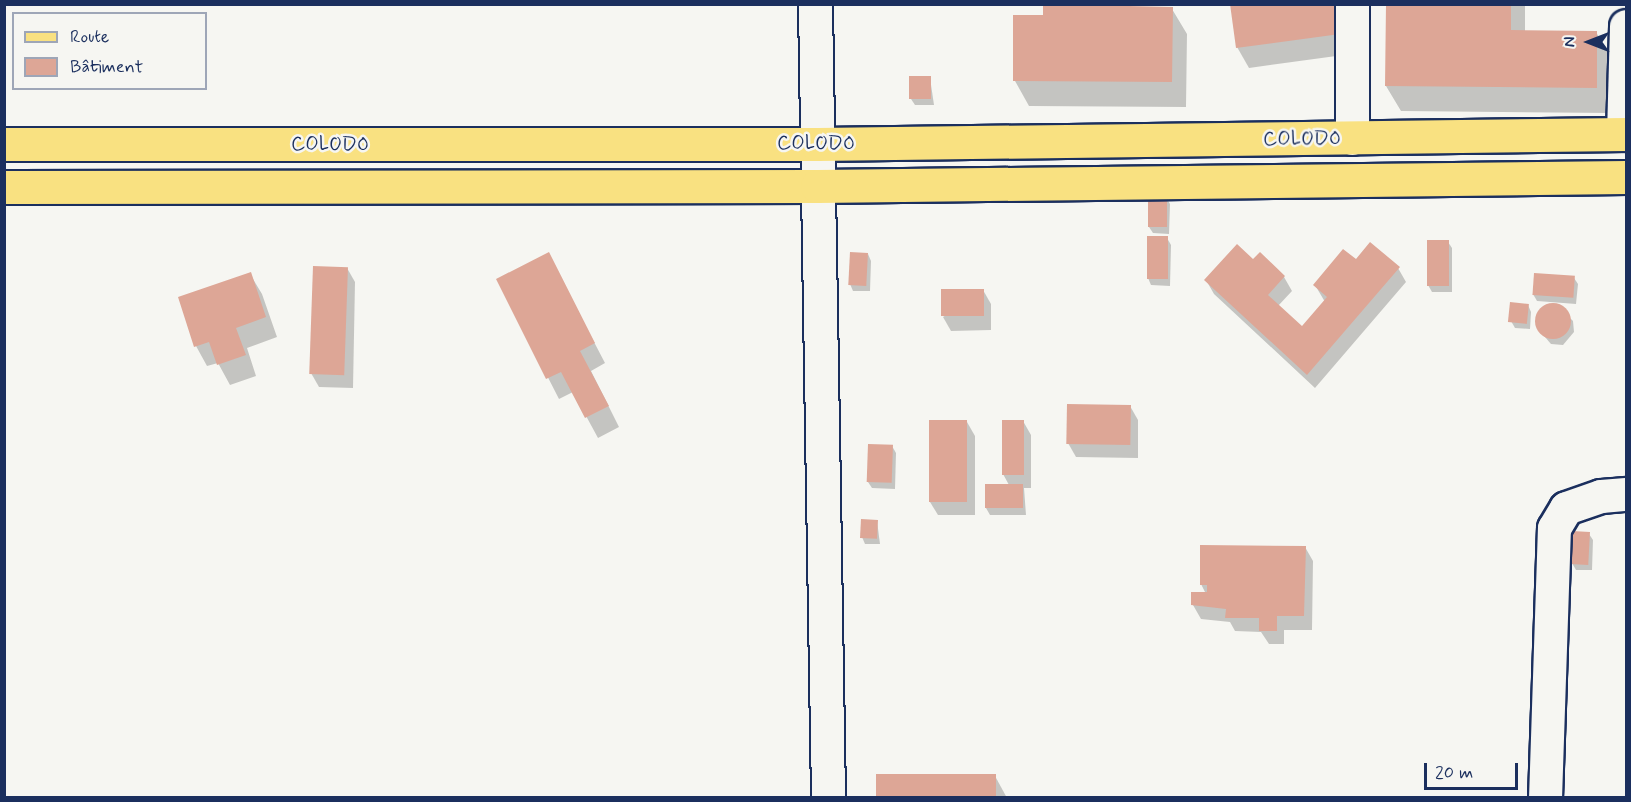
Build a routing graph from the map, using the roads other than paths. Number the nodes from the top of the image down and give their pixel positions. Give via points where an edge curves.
1 (815, 4) edge
2 (1352, 4) edge
3 (1626, 26) edge
4 (1625, 134) edge
5 (1353, 138) junction
6 (4, 144) edge
7 (817, 144) junction
8 (1626, 177) edge
9 (817, 186) junction
10 (4, 187) edge
11 (1626, 494) edge
12 (828, 798) edge
13 (1545, 798) edge

1 - 7 street
2 - 5 street
3 - 4 street
4 - 5 main road, COLODO
5 - 7 main road, COLODO
6 - 7 main road, COLODO
7 - 9 street
8 - 9 main road
9 - 10 main road
9 - 12 street
11 - 13 street via 1601,496 1566,508 1554,528

